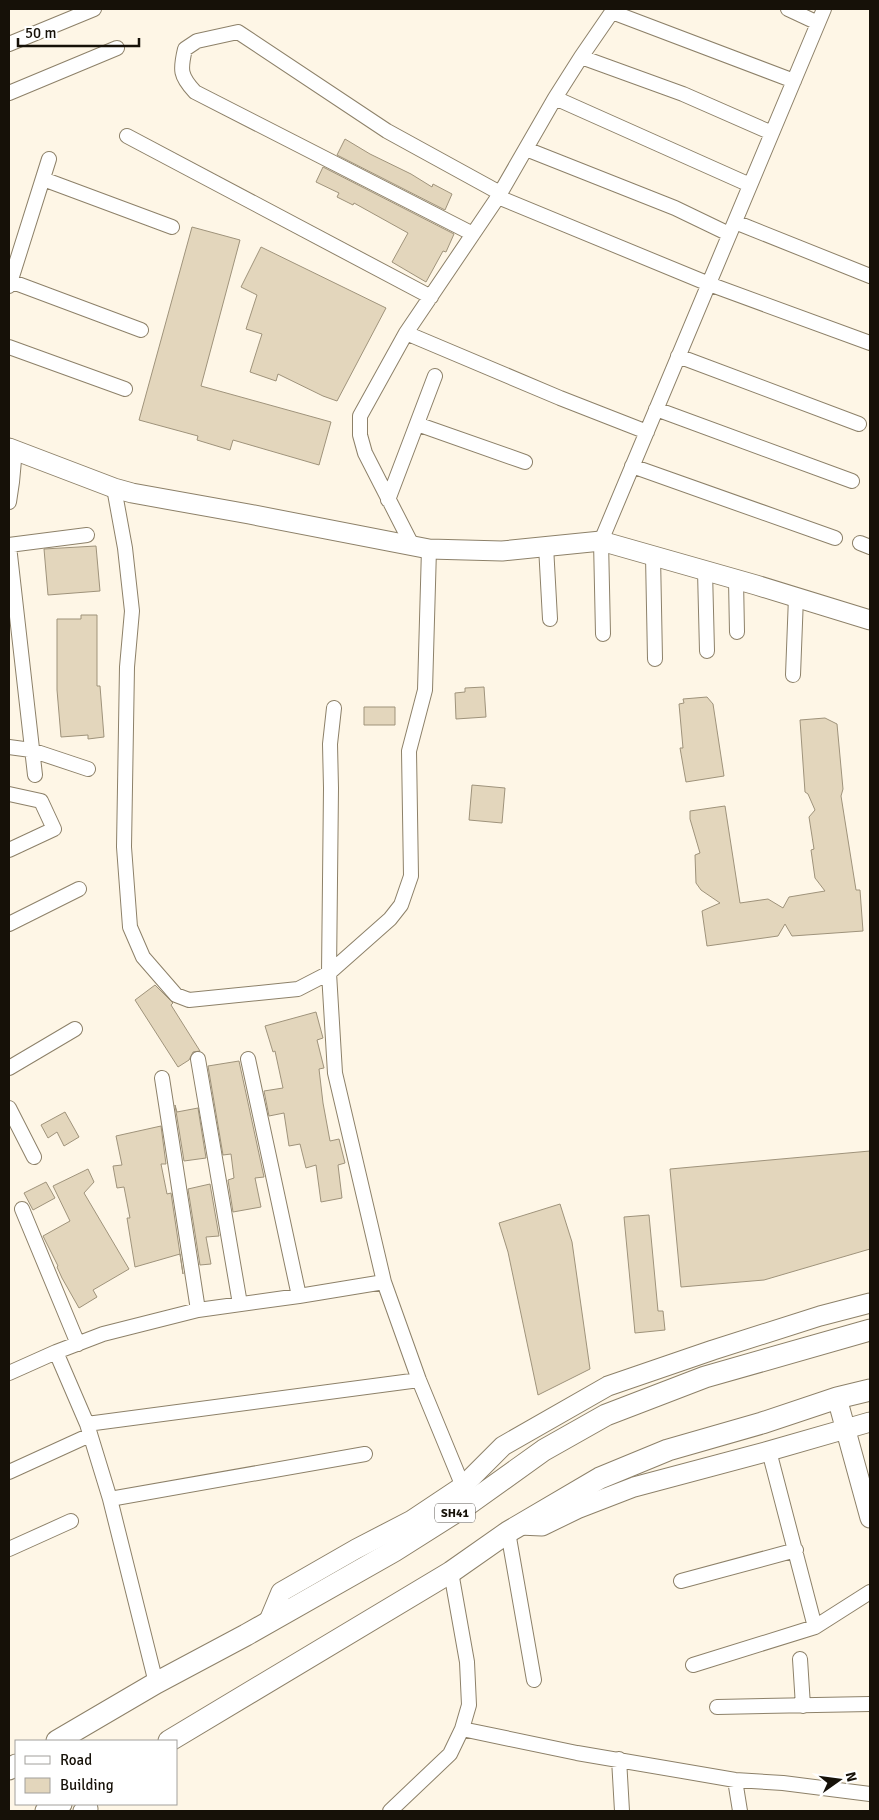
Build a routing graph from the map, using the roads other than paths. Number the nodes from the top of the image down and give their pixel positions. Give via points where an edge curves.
1 (94, 9) edge
2 (788, 9) edge
3 (824, 9) edge
4 (613, 10) edge
5 (818, 23) junction
6 (9, 44) edge
7 (117, 48) dead end
8 (581, 57) junction
9 (794, 81) junction
10 (9, 93) edge
11 (555, 98) junction
12 (772, 133) junction
13 (128, 136) dead end
14 (526, 148) junction
15 (49, 159) dead end
16 (43, 179) junction
17 (750, 185) junction
18 (499, 195) junction
19 (172, 227) dead end
20 (732, 228) junction
21 (472, 234) junction
22 (870, 276) edge
23 (10, 283) edge
24 (709, 284) junction
25 (431, 297) junction
26 (141, 330) dead end
27 (406, 333) junction
28 (870, 343) edge
29 (9, 347) edge
30 (678, 356) junction
31 (434, 376) dead end
32 (125, 389) dead end
33 (656, 409) junction
34 (417, 424) junction
35 (859, 424) dead end
36 (647, 432) junction
37 (12, 448) edge
38 (525, 462) dead end
39 (632, 466) junction
40 (852, 481) dead end
41 (114, 488) junction
42 (388, 500) junction
43 (9, 502) edge
44 (87, 535) dead end
45 (835, 538) dead end
46 (601, 541) junction
47 (9, 546) edge
48 (546, 546) junction
49 (420, 547) junction
50 (653, 556) junction
51 (705, 571) junction
52 (736, 580) junction
53 (796, 597) junction
54 (550, 619) dead end
55 (870, 620) edge
56 (737, 632) dead end
57 (603, 634) dead end
58 (707, 651) dead end
59 (655, 659) dead end
60 (793, 675) dead end
61 (334, 708) dead end
62 (9, 747) edge
63 (31, 750) junction
64 (88, 769) dead end
65 (34, 775) dead end
66 (9, 794) edge
67 (9, 850) edge
68 (79, 889) dead end
69 (9, 924) edge
70 (329, 973) junction
71 (75, 1029) dead end
72 (198, 1059) dead end
73 (248, 1059) dead end
74 (9, 1068) edge
75 (162, 1078) dead end
76 (9, 1108) edge
77 (34, 1158) dead end
78 (22, 1209) dead end
79 (384, 1282) junction
80 (299, 1296) junction
81 (870, 1303) edge
82 (240, 1304) junction
83 (198, 1310) junction
84 (870, 1330) edge
85 (78, 1344) junction
86 (56, 1352) junction
87 (650, 1372) junction
88 (9, 1373) edge
89 (419, 1380) junction
90 (870, 1390) edge
91 (657, 1396) junction
92 (837, 1398) junction
93 (870, 1422) edge
94 (846, 1428) junction
95 (89, 1430) junction
96 (770, 1451) junction
97 (365, 1454) dead end
98 (9, 1472) edge
99 (466, 1495) junction
100 (110, 1499) junction
101 (449, 1517) junction
102 (870, 1518) edge
103 (412, 1520) junction
104 (71, 1521) dead end
105 (514, 1528) junction
106 (9, 1549) edge
107 (796, 1550) junction
108 (451, 1572) junction
109 (680, 1581) dead end
110 (870, 1592) edge
111 (268, 1623) junction
112 (815, 1627) junction
113 (800, 1660) dead end
114 (692, 1665) dead end
115 (534, 1680) dead end
116 (156, 1683) junction
117 (870, 1704) edge
118 (803, 1706) junction
119 (717, 1707) dead end
120 (462, 1729) junction
121 (60, 1740) edge
122 (171, 1740) edge
123 (619, 1759) junction
124 (735, 1780) junction
125 (870, 1794) edge
126 (59, 1805) edge
127 (46, 1811) edge
128 (390, 1811) edge
129 (622, 1811) edge
130 (740, 1811) edge

1 - 6 street
2 - 5 street
3 - 5 street
4 - 8 street
4 - 9 street
5 - 9 street
7 - 10 street
8 - 11 street
8 - 12 street via 683,94
9 - 12 street
11 - 14 street
11 - 17 street
12 - 17 street
13 - 25 street
14 - 18 street
14 - 20 street
15 - 16 street
16 - 19 street
16 - 23 street
17 - 20 street
18 - 21 street
18 - 21 street via 387,130 238,32 197,41 185,49 181,66 184,80 195,92
18 - 24 street
20 - 22 street
20 - 24 street
21 - 25 street
23 - 26 street
24 - 28 street
24 - 30 street
25 - 27 street
27 - 36 street
27 - 42 street via 360,416 360,435 365,453
29 - 32 street
30 - 33 street
30 - 35 street
31 - 34 street
33 - 36 street
33 - 40 street
34 - 38 street
34 - 42 street
36 - 39 street
37 - 41 street
37 - 43 street
39 - 45 street
39 - 46 street
41 - 49 street
41 - 70 street via 132,611 127,667 124,847 130,927 143,958 176,995 189,1000 298,989
42 - 49 street
44 - 47 street
46 - 48 street
46 - 50 street
46 - 57 street
47 - 63 street
48 - 49 street via 502,550
48 - 54 street
49 - 70 street via 426,690 409,751 411,876 401,905 390,919
50 - 51 street
50 - 59 street
51 - 52 street
51 - 58 street
52 - 53 street
52 - 56 street
53 - 55 street
53 - 60 street
61 - 70 street via 330,744
62 - 63 street
63 - 64 street
63 - 65 street
66 - 67 street via 41,801 54,829
68 - 69 street
70 - 79 street via 335,1073
71 - 74 street
72 - 82 street
73 - 80 street
75 - 83 street
76 - 77 street
78 - 85 street
79 - 80 street
79 - 89 street
80 - 82 street
81 - 87 street via 820,1316
82 - 83 street
83 - 85 street via 103,1334
84 - 91 main road, SH41 via 705,1377
85 - 86 street
86 - 88 street
86 - 95 street
87 - 91 street
87 - 99 street via 608,1386 503,1446
89 - 95 street
89 - 99 street
90 - 92 main road
91 - 99 main road, SH41 via 606,1415
92 - 94 street
92 - 105 main road via 668,1450 600,1478
93 - 94 street
94 - 96 street
94 - 102 street
95 - 98 street
95 - 100 street
96 - 105 street via 634,1487 542,1526
96 - 107 street
97 - 100 street
99 - 101 main road, SH41
99 - 103 street
100 - 116 street
101 - 103 street
101 - 111 main road, SH41
103 - 111 street via 281,1592
104 - 106 street
105 - 108 main road
105 - 115 street
107 - 109 street
107 - 112 street
108 - 120 street via 467,1662 469,1705
108 - 122 main road
110 - 112 street
111 - 116 main road, SH41
112 - 114 street
113 - 118 street
116 - 121 main road, SH41
117 - 118 street
118 - 119 street
120 - 123 street via 577,1754
120 - 128 street via 450,1754
123 - 124 street
123 - 129 street
124 - 125 street
124 - 130 street
126 - 127 main road

